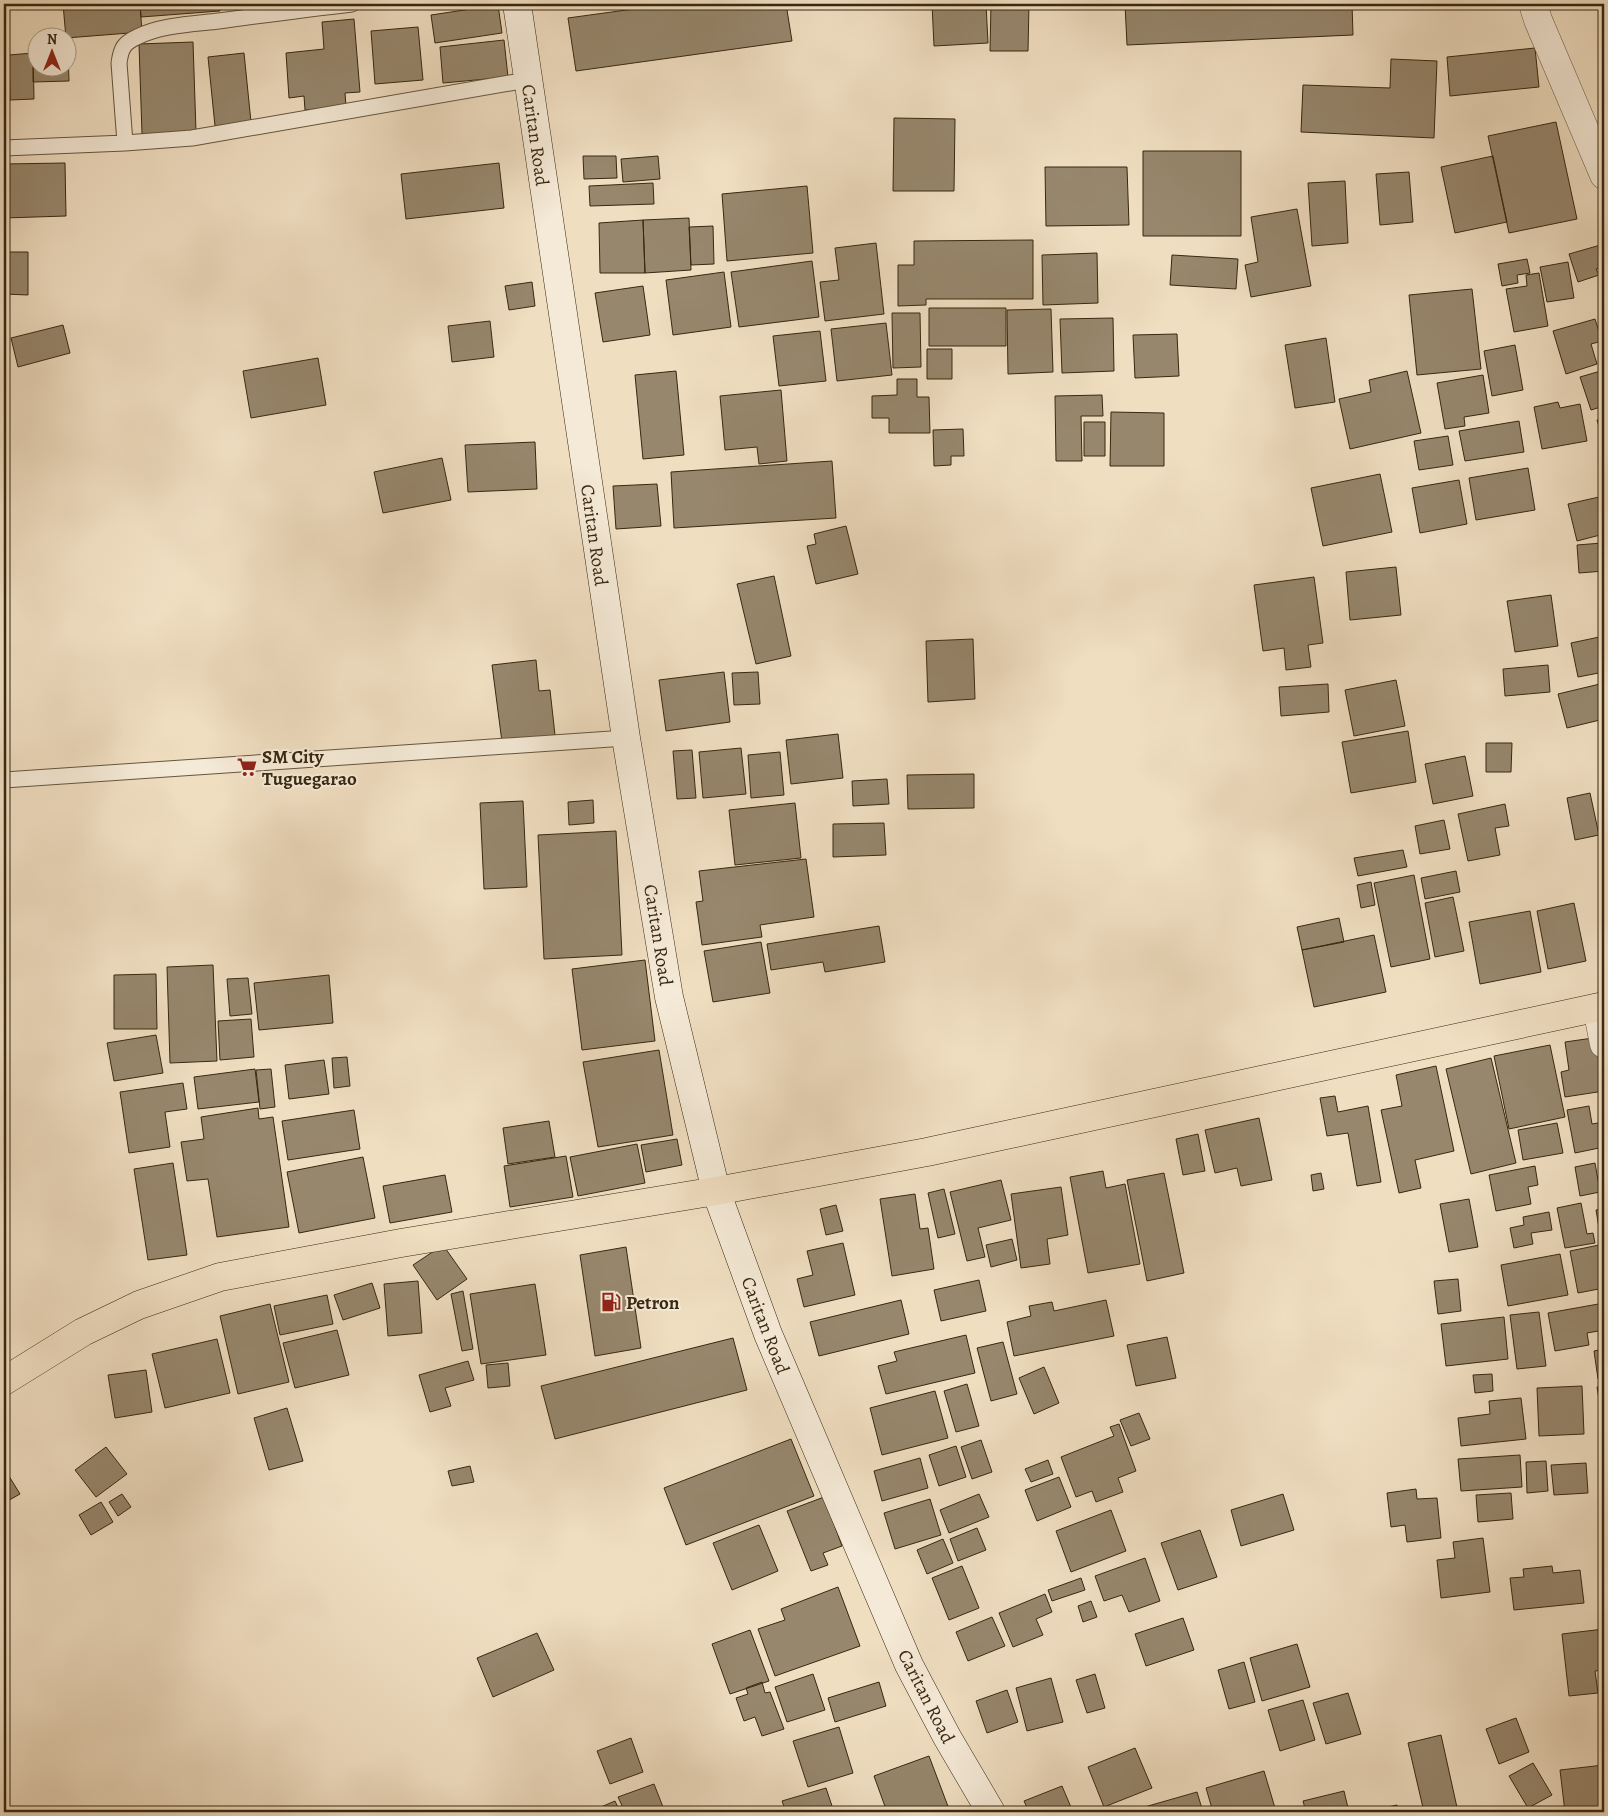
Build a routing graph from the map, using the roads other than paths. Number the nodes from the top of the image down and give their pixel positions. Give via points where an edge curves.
1 (352, 4) edge
2 (517, 4) edge
3 (1532, 4) edge
4 (527, 80) junction
5 (125, 143) junction
6 (4, 148) edge
7 (1604, 175) edge
8 (626, 738) junction
9 (4, 780) edge
10 (1601, 1007) edge
11 (1604, 1044) edge
12 (716, 1190) junction
13 (4, 1381) edge
14 (991, 1812) edge

1 - 5 lane via 185,25 138,36 120,50
2 - 4 main road, Caritan Road
3 - 7 main road
4 - 5 lane via 192,138
4 - 8 main road, Caritan Road
5 - 6 lane
8 - 9 lane
8 - 12 main road, Caritan Road via 669,997
10 - 11 main road
10 - 12 highway via 927,1152
12 - 13 highway via 401,1243 220,1278 131,1309 83,1332
12 - 14 main road, Caritan Road via 768,1334 909,1665

